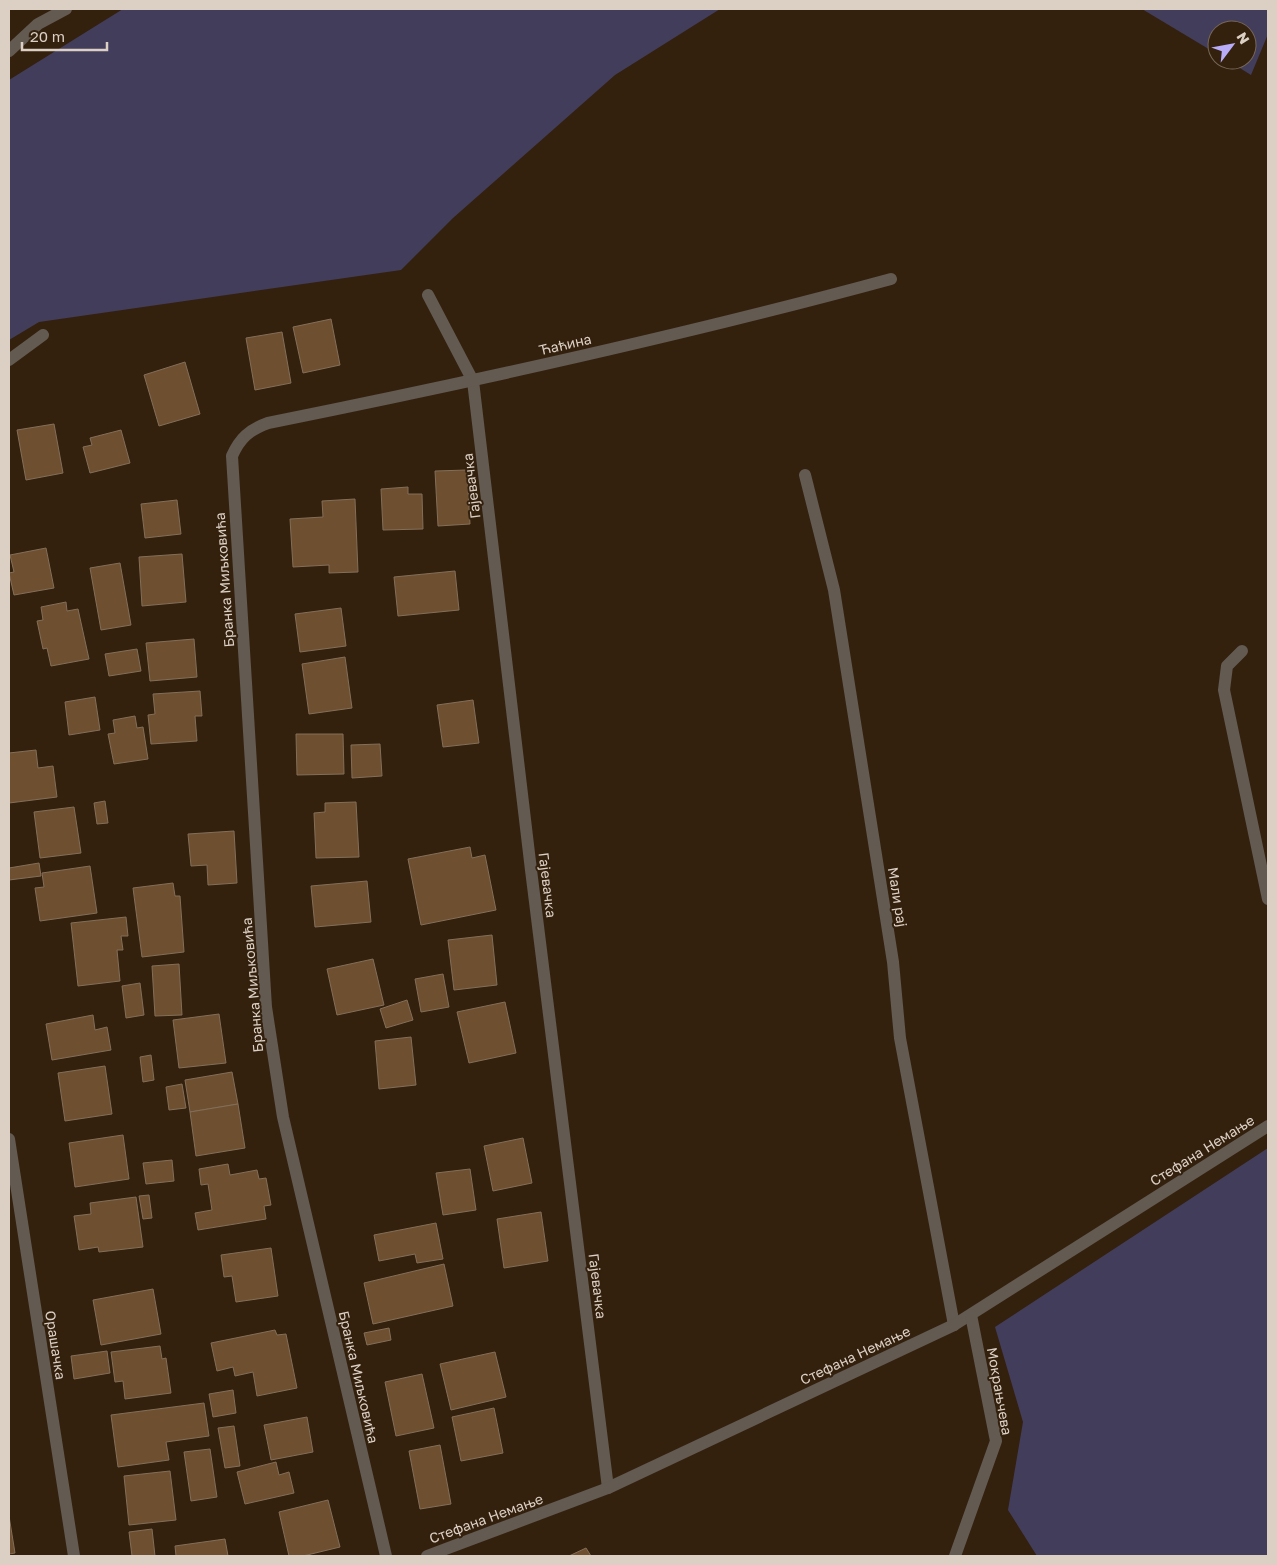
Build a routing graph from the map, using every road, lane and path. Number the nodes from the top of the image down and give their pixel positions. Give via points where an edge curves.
1 (66, 9) edge
2 (9, 50) edge
3 (891, 279) dead end
4 (428, 295) dead end
5 (43, 335) dead end
6 (9, 360) edge
7 (474, 381) junction
8 (246, 433) joint
9 (805, 476) dead end
10 (1242, 651) dead end
11 (1268, 899) edge
12 (1268, 1126) edge
13 (9, 1139) edge
14 (971, 1315) junction
15 (954, 1325) junction
16 (608, 1488) junction
17 (74, 1556) edge
18 (386, 1556) edge
19 (426, 1556) edge
20 (955, 1556) edge

1 - 2 street via 38,24
3 - 7 street, Ћаћина via 771,312
4 - 7 street, Гајевачка
5 - 6 street
7 - 8 street, Ћаћина via 268,423
7 - 16 street, Гајевачка
8 - 18 street, Бранка Миљковића via 232,456 266,1007 283,1116
9 - 15 street, Мали рај via 834,590 893,962 900,1038
10 - 11 street via 1227,666 1224,690
12 - 14 street, Стефана Немање
13 - 17 street, Орашачка
14 - 15 street, Стефана Немање
14 - 20 street, Мокрањчева via 996,1441
15 - 16 street, Стефана Немање
16 - 19 street, Стефана Немање

